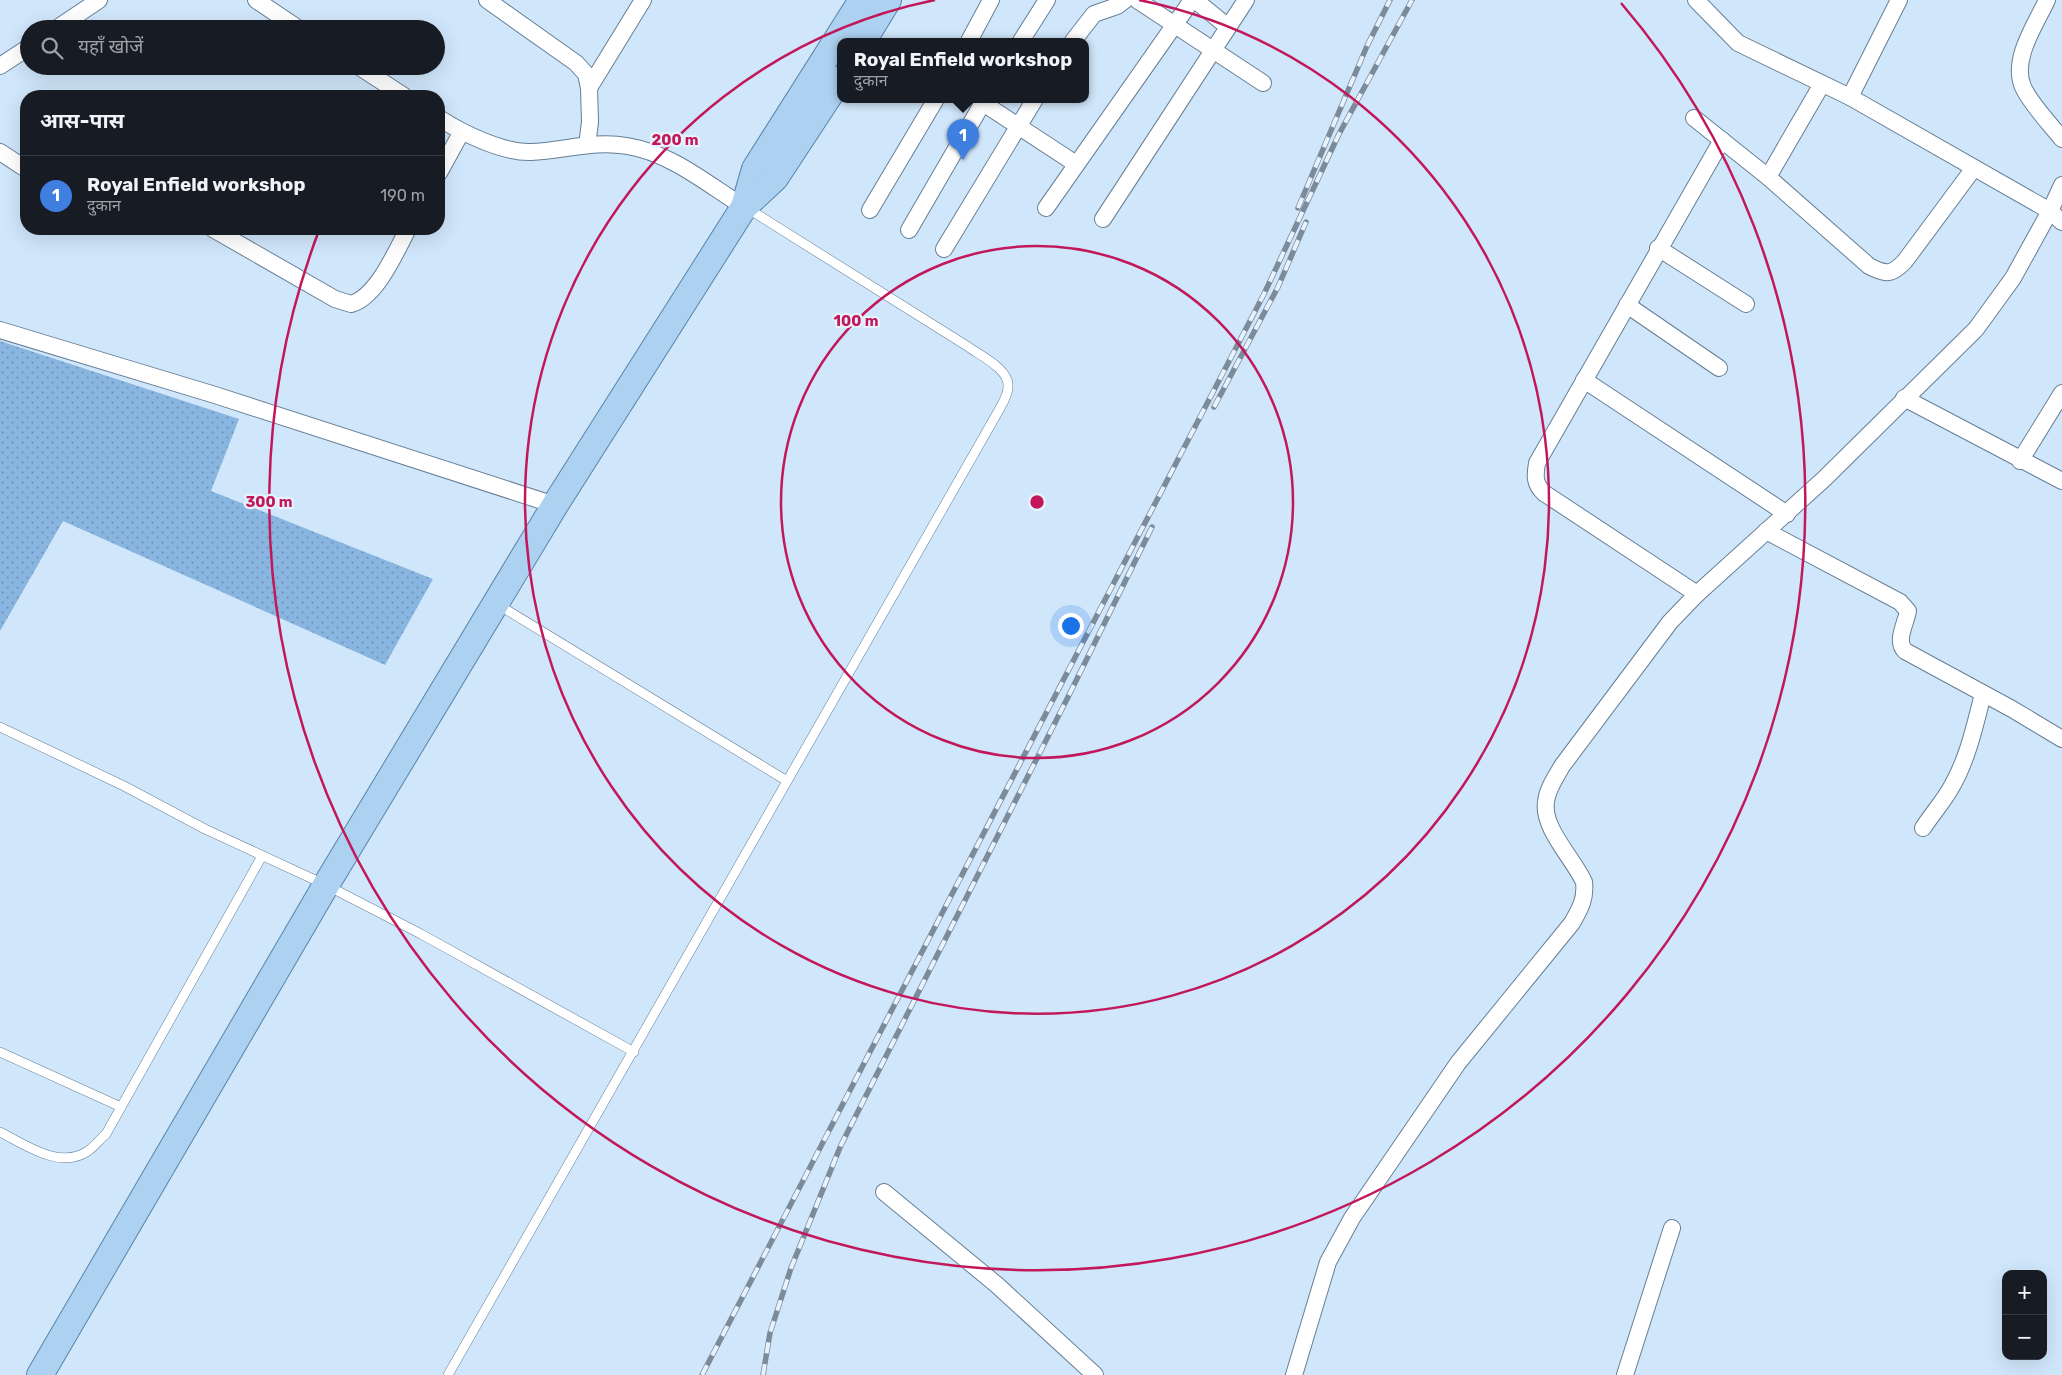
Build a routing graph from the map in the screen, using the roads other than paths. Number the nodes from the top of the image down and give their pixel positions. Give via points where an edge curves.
1 (99, 0) edge
2 (256, 0) edge
3 (643, 0) edge
4 (862, 0) edge
5 (888, 0) edge
6 (991, 0) edge
7 (1047, 0) edge
8 (1125, 0) edge
9 (1137, 0) edge
10 (1194, 0) edge
11 (1246, 0) edge
12 (1696, 0) edge
13 (1898, 0) edge
14 (2047, 0) edge
15 (489, 1) edge
16 (69, 20) edge
17 (286, 20) edge
18 (1176, 24) junction
19 (1228, 27) junction
20 (838, 38) edge
21 (865, 38) edge
22 (971, 38) edge
23 (1023, 38) edge
24 (1075, 38) edge
25 (837, 39) edge
26 (1213, 50) junction
27 (20, 53) edge
28 (0, 66) edge
29 (372, 75) edge
30 (1263, 83) dead end
31 (837, 84) edge
32 (1822, 84) junction
33 (589, 88) junction
34 (395, 90) edge
35 (1850, 97) junction
36 (934, 103) edge
37 (983, 103) edge
38 (987, 103) edge
39 (1032, 103) edge
40 (1694, 118) dead end
41 (445, 122) edge
42 (1018, 126) junction
43 (461, 133) junction
44 (2062, 139) edge
45 (1722, 140) junction
46 (587, 145) junction
47 (0, 152) edge
48 (445, 162) edge
49 (1076, 164) junction
50 (20, 165) edge
51 (1974, 168) junction
52 (1768, 177) junction
53 (2062, 185) edge
54 (744, 207) junction
55 (1046, 208) dead end
56 (870, 210) dead end
57 (2056, 217) edge
58 (1103, 219) dead end
59 (909, 230) dead end
60 (223, 235) edge
61 (405, 235) edge
62 (1658, 248) junction
63 (944, 249) dead end
64 (1746, 304) dead end
65 (1627, 305) junction
66 (0, 330) edge
67 (1719, 368) dead end
68 (1584, 380) junction
69 (2062, 393) edge
70 (1904, 398) junction
71 (2020, 461) junction
72 (2062, 481) edge
73 (555, 505) junction
74 (1787, 514) junction
75 (1766, 531) junction
76 (1697, 594) junction
77 (496, 604) junction
78 (1983, 694) junction
79 (0, 727) edge
80 (2062, 739) edge
81 (787, 781) junction
82 (1923, 828) dead end
83 (262, 856) junction
84 (326, 885) junction
85 (634, 1052) junction
86 (1, 1054) edge
87 (121, 1107) junction
88 (0, 1132) edge
89 (884, 1192) dead end
90 (1672, 1228) dead end
91 (40, 1375) edge
92 (448, 1375) edge
93 (1095, 1375) edge
94 (1294, 1375) edge
95 (1625, 1375) edge

1 - 16 street
2 - 17 street
3 - 33 street
4 - 20 main road
5 - 21 main road
6 - 22 street
7 - 23 street
8 - 24 street via 1094,14
9 - 18 street
10 - 18 street
10 - 19 street
11 - 19 street
12 - 32 street via 1738,43
13 - 35 street
14 - 44 street via 2024,50 2020,78 2024,90
15 - 33 street via 576,63 586,74
18 - 26 street
18 - 49 street
19 - 26 street
25 - 54 main road via 755,169
26 - 30 street
26 - 58 street
27 - 28 street
29 - 34 street
31 - 54 main road via 776,178
32 - 35 street
32 - 52 street
33 - 46 street
35 - 51 street
36 - 56 street
37 - 59 street
38 - 42 street
39 - 42 street
40 - 45 street
41 - 43 street
42 - 49 street
42 - 63 street
43 - 46 street via 530,152
43 - 48 street
45 - 52 street
45 - 62 street
46 - 54 street via 627,146 661,154
47 - 50 street
49 - 55 street
51 - 52 street via 1905,261 1888,273 1868,266
51 - 57 street
53 - 57 street
54 - 73 main road
54 - 81 lane via 967,346 998,368 1009,386 999,410
57 - 70 street via 1976,329
60 - 61 street via 335,299 351,304 367,296 375,287
62 - 64 street
62 - 65 street
65 - 67 street
65 - 68 street
66 - 73 street
68 - 74 street
68 - 76 street via 1537,463 1537,486
69 - 71 street
70 - 71 street
70 - 74 street
71 - 72 street
73 - 77 main road
74 - 75 street
75 - 76 street
75 - 78 street via 1900,602 1908,611 1900,639 1902,648
76 - 94 street via 1646,651 1562,766 1550,789 1546,819 1584,882 1582,905 1572,923 1458,1063 1347,1226 1328,1262
77 - 81 lane
77 - 84 main road
78 - 80 street
78 - 82 street via 1959,772
79 - 83 lane
81 - 85 lane
83 - 84 lane
83 - 87 lane
84 - 85 lane
84 - 91 main road
85 - 92 lane
86 - 87 lane
87 - 88 lane via 106,1134 88,1151 72,1157 57,1158
89 - 93 street via 997,1285
90 - 95 street

